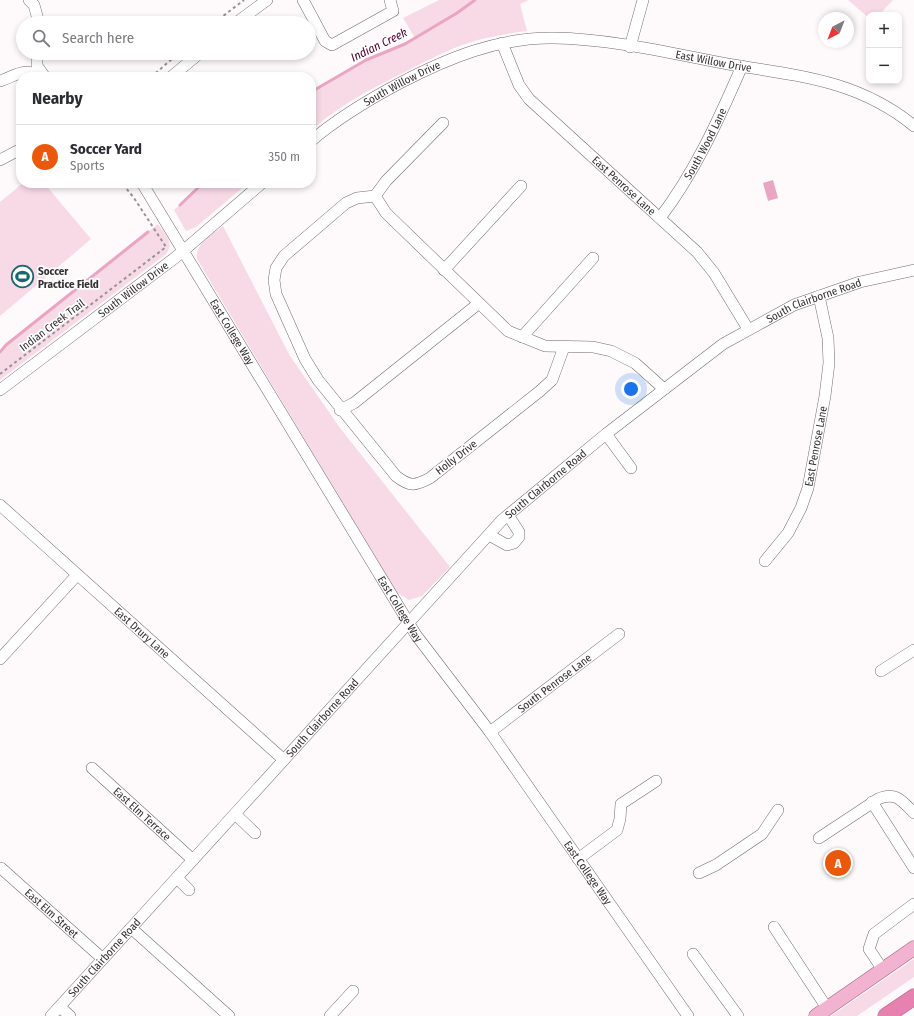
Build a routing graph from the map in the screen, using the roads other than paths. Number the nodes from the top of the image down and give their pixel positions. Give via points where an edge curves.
1 (29, 0) edge
2 (267, 0) edge
3 (303, 0) edge
4 (390, 0) edge
5 (643, 0) edge
6 (37, 16) edge
7 (245, 16) edge
8 (312, 16) edge
9 (316, 24) edge
10 (502, 44) junction
11 (630, 47) junction
12 (37, 60) edge
13 (192, 60) edge
14 (742, 66) junction
15 (41, 72) edge
16 (177, 72) edge
17 (16, 74) edge
18 (0, 81) edge
19 (443, 123) dead end
20 (914, 126) edge
21 (316, 137) edge
22 (16, 152) edge
23 (0, 160) edge
24 (521, 186) dead end
25 (145, 188) edge
26 (256, 188) edge
27 (375, 196) junction
28 (660, 218) junction
29 (184, 250) junction
30 (593, 258) dead end
31 (444, 270) junction
32 (914, 270) edge
33 (819, 296) junction
34 (478, 304) junction
35 (748, 329) junction
36 (522, 337) junction
37 (564, 347) junction
38 (664, 389) junction
39 (0, 390) edge
40 (340, 410) junction
41 (606, 434) junction
42 (631, 468) dead end
43 (0, 505) edge
44 (508, 515) junction
45 (489, 535) junction
46 (765, 561) dead end
47 (77, 575) junction
48 (409, 623) junction
49 (619, 634) dead end
50 (914, 650) edge
51 (0, 660) edge
52 (881, 671) dead end
53 (490, 732) junction
54 (284, 760) junction
55 (92, 768) dead end
56 (656, 781) dead end
57 (872, 802) junction
58 (778, 810) dead end
59 (914, 813) edge
60 (235, 814) junction
61 (255, 833) dead end
62 (819, 838) dead end
63 (578, 859) junction
64 (193, 860) junction
65 (1, 868) dead end
66 (914, 868) edge
67 (699, 873) dead end
68 (177, 878) junction
69 (189, 890) dead end
70 (914, 904) edge
71 (774, 927) dead end
72 (131, 928) junction
73 (914, 948) edge
74 (693, 954) dead end
75 (103, 959) junction
76 (884, 970) junction
77 (353, 991) dead end
78 (914, 997) edge
79 (60, 1007) junction
80 (821, 1012) edge
81 (51, 1016) edge
82 (70, 1016) edge
83 (229, 1016) edge
84 (330, 1016) edge
85 (688, 1016) edge
86 (738, 1016) edge
87 (886, 1016) edge

1 - 6 street via 34,5
2 - 7 street
3 - 8 street
4 - 9 street via 393,11 332,45 325,41
5 - 11 street
10 - 11 street, East Willow Drive via 553,38 584,39
10 - 21 street, South Willow Drive via 465,53 435,65 350,110
10 - 28 street, East Penrose Lane via 519,85 529,99
11 - 14 street, East Willow Drive
12 - 15 street
13 - 16 street
14 - 20 street, East Willow Drive via 842,85 879,101
14 - 28 street, South Wood Lane via 689,177
17 - 18 street
19 - 27 street via 386,181
22 - 23 street
24 - 31 street
25 - 29 street, East College Way
26 - 29 street, South Willow Drive
27 - 31 street via 386,213
27 - 40 street, Holly Drive via 357,198 346,203 284,256 276,268 274,280 276,294 305,359
28 - 35 street, East Penrose Lane via 697,252 714,273
29 - 39 street, South Willow Drive
29 - 48 street, East College Way
30 - 36 street
31 - 34 street
32 - 33 street, South Clairborne Road via 860,282
33 - 35 street, South Clairborne Road via 794,305
33 - 46 street, East Penrose Lane via 828,338 829,363 808,488 788,533
34 - 36 street via 508,331
34 - 40 street via 354,403
35 - 38 street, South Clairborne Road via 723,344
36 - 37 street via 544,346
37 - 38 street via 593,347 620,354 635,363
37 - 40 street, Holly Drive via 552,380 540,392 430,478 416,485 404,483 396,476
38 - 41 street, South Clairborne Road
41 - 42 street
41 - 44 street, South Clairborne Road
43 - 47 street, East Drury Lane
44 - 45 street, South Clairborne Road
44 - 45 street via 519,532 519,537 514,543 507,545
45 - 48 street, South Clairborne Road
47 - 51 street
47 - 54 street, East Drury Lane
48 - 53 street, East College Way
48 - 54 street, South Clairborne Road
49 - 53 street, South Penrose Lane
50 - 52 street
53 - 63 street, East College Way
54 - 60 street, South Clairborne Road
55 - 64 street, East Elm Terrace
56 - 63 street via 621,804 617,830
57 - 59 street via 886,795 900,798
57 - 62 street
57 - 66 street
58 - 67 street via 762,834 716,865
60 - 61 street
60 - 64 street, South Clairborne Road
63 - 85 street, East College Way
64 - 68 street, South Clairborne Road
65 - 75 street, East Elm Street
68 - 69 street
68 - 72 street, South Clairborne Road
70 - 76 street via 874,934 869,949
71 - 80 street
72 - 75 street, South Clairborne Road
72 - 83 street
73 - 76 main road
74 - 86 street
75 - 79 street, South Clairborne Road
76 - 80 main road
77 - 84 street
78 - 87 highway
79 - 81 street, South Clairborne Road
79 - 82 street

